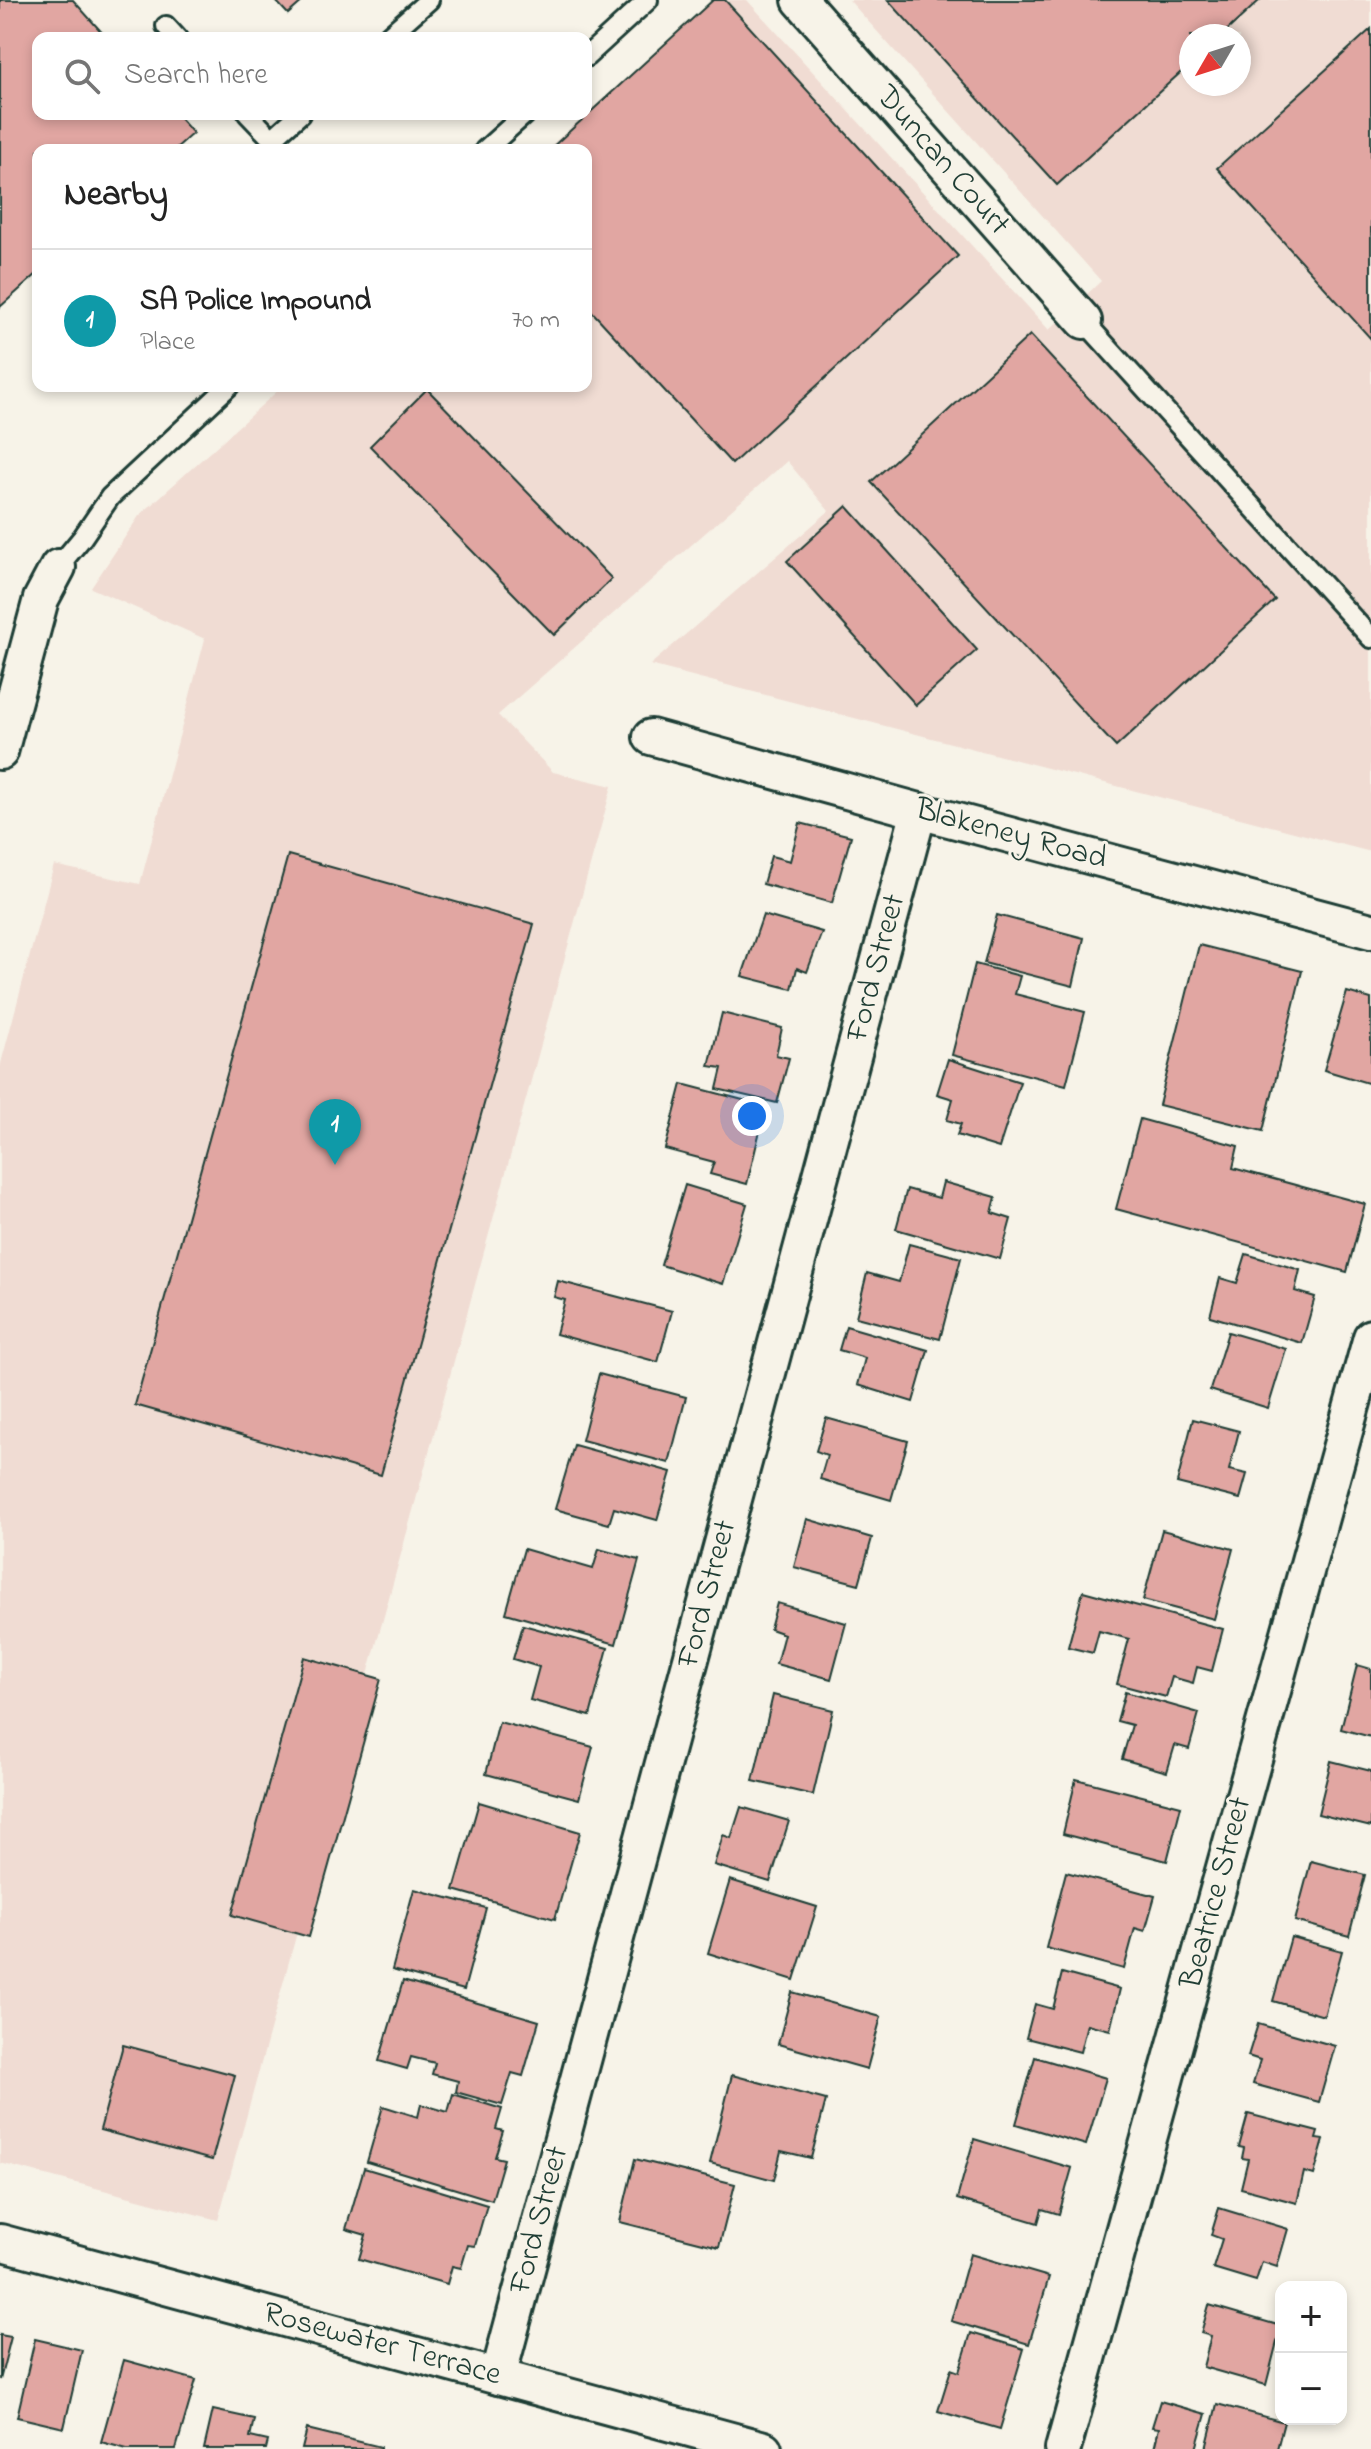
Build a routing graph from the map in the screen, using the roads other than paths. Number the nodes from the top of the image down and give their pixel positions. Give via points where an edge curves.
1 (429, 0) edge
2 (648, 0) edge
3 (800, 0) edge
4 (393, 32) edge
5 (592, 51) edge
6 (254, 120) edge
7 (293, 120) edge
8 (518, 120) edge
9 (492, 144) edge
10 (1084, 321) joint
11 (223, 392) edge
12 (58, 567) joint
13 (1371, 638) edge
14 (651, 737) dead end
15 (0, 752) edge
16 (919, 811) junction
17 (1371, 931) edge
18 (1371, 1337) edge
19 (0, 2242) edge
20 (498, 2377) junction
21 (764, 2449) edge
22 (1063, 2449) edge

1 - 4 lane
2 - 5 lane
3 - 10 street, Duncan Court
6 - 7 lane via 272,139
8 - 9 lane
10 - 13 lane
11 - 12 lane via 110,497
12 - 15 street via 41,599
14 - 16 street, Blakeney Road
16 - 17 street, Blakeney Road
16 - 20 street, Ford Street
18 - 22 street, Beatrice Street
19 - 20 street, Rosewater Terrace
20 - 21 street, Rosewater Terrace

